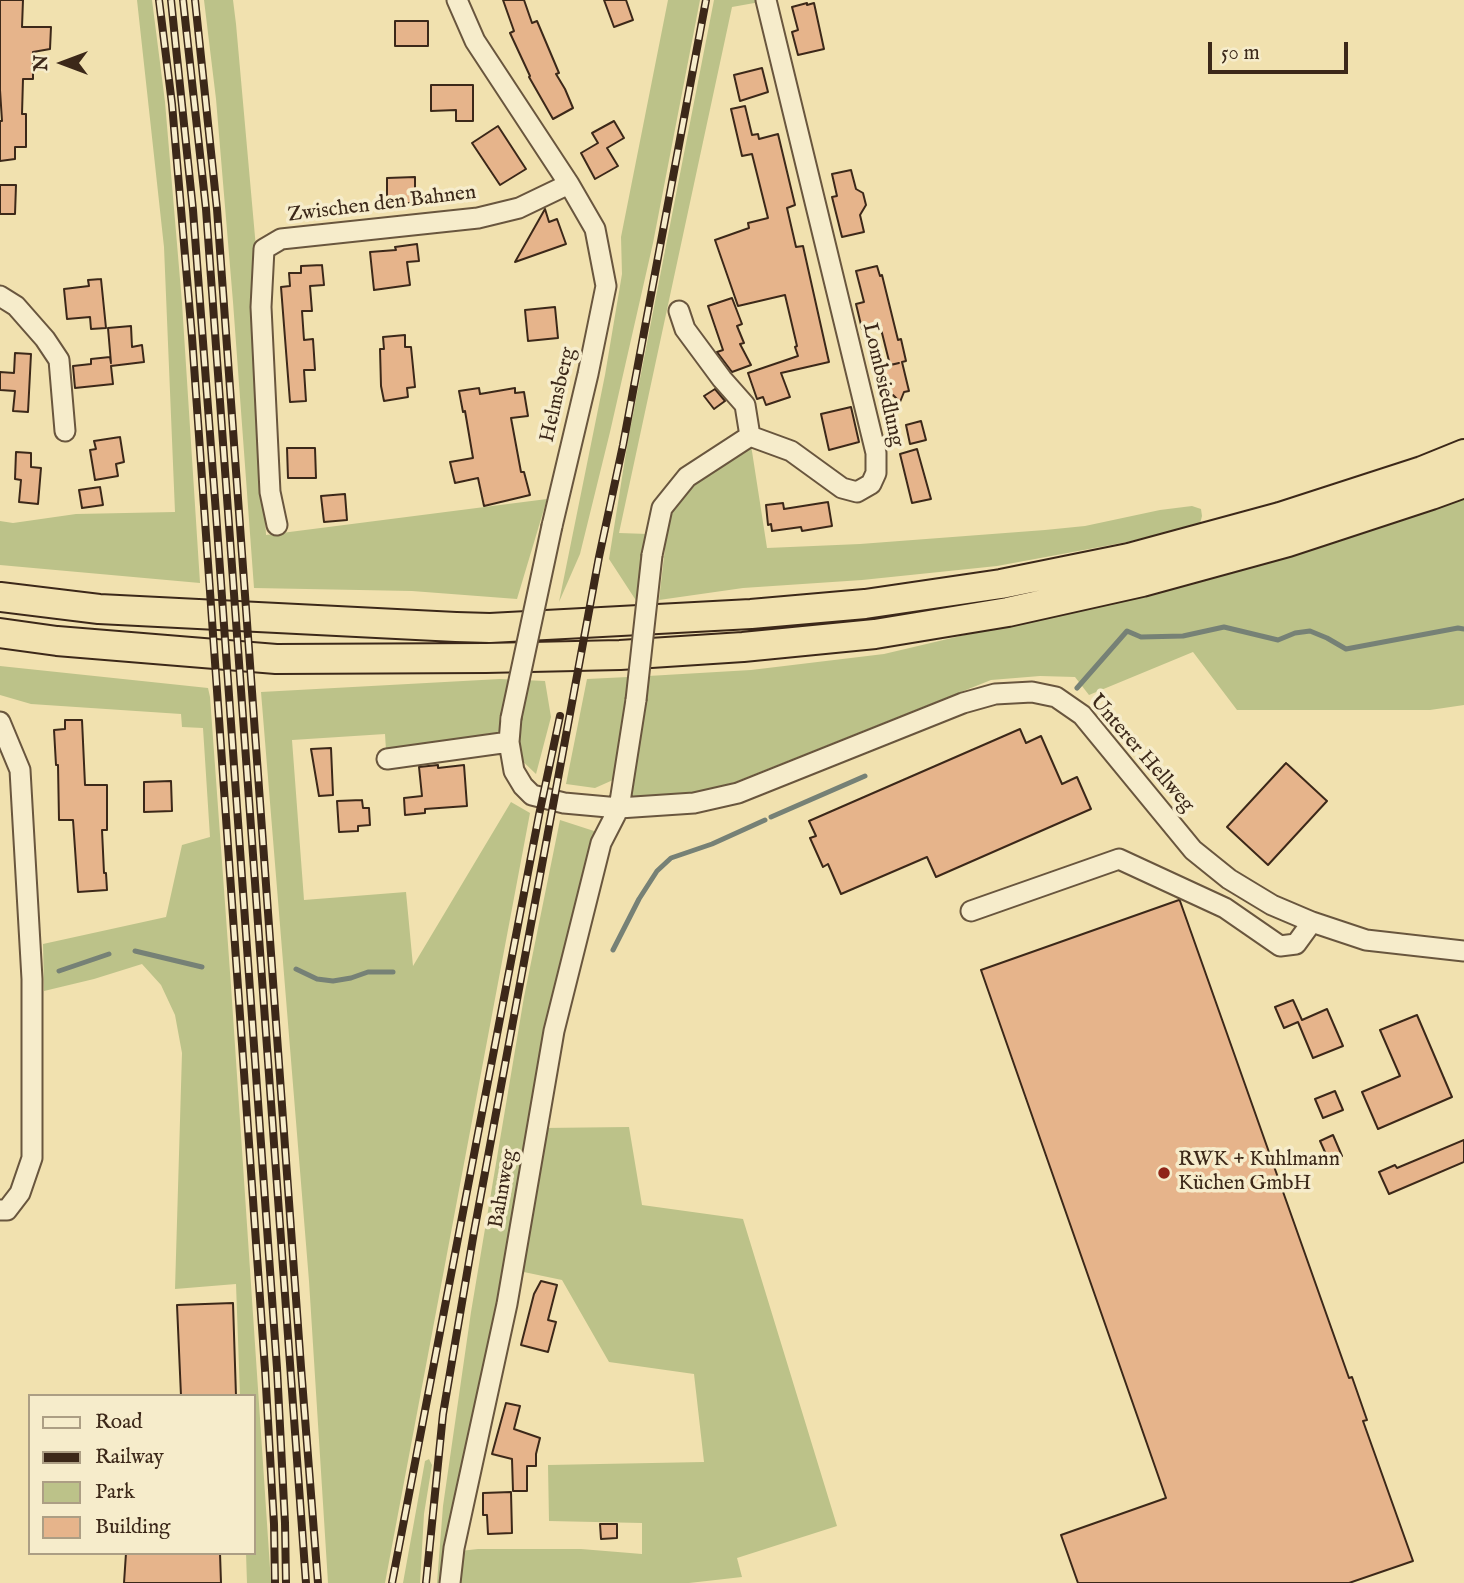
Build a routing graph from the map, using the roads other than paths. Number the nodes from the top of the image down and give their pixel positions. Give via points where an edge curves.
1 (457, 0) edge
2 (766, 0) edge
3 (569, 184) junction
4 (0, 296) edge
5 (679, 311) dead end
6 (65, 431) dead end
7 (750, 436) junction
8 (1464, 454) edge
9 (1464, 483) edge
10 (278, 524) dead end
11 (0, 597) edge
12 (0, 633) edge
13 (0, 722) edge
14 (509, 742) junction
15 (387, 759) dead end
16 (564, 803) joint
17 (620, 808) junction
18 (971, 911) dead end
19 (1312, 922) junction
20 (1464, 951) edge
21 (0, 1210) edge
22 (450, 1583) edge

1 - 3 street, Helmsberg via 475,41
2 - 7 street, Lombsiedlung via 876,453 876,473 871,484 857,492 842,488 791,451
3 - 10 street, Zwischen den Bahnen via 519,208 478,218 281,239 264,249 261,307 269,479
3 - 14 street, Helmsberg, bridge via 594,229 606,286
4 - 6 street via 16,306 60,360
5 - 7 street via 685,329 745,405
7 - 17 street, bridge via 687,477 662,508
8 - 11 highway via 1280,517 1129,558 1001,584 865,604 490,628 99,609
9 - 12 highway via 1288,542 1142,582 1008,612 876,634 620,655 276,659
13 - 21 street via 20,769 32,979 32,1158 20,1193 8,1210
14 - 15 street
14 - 16 street, Helmsberg via 514,771 523,786 532,795
16 - 17 street, Unterer Hellweg
17 - 19 street, Unterer Hellweg via 694,803 738,793 963,703 995,694 1032,692 1056,697 1082,715 1192,850 1272,905
17 - 22 street, Bahnweg via 601,843 554,1031 507,1304
18 - 19 street via 1119,859 1225,908 1280,946 1296,944
19 - 20 street, Unterer Hellweg via 1366,940

